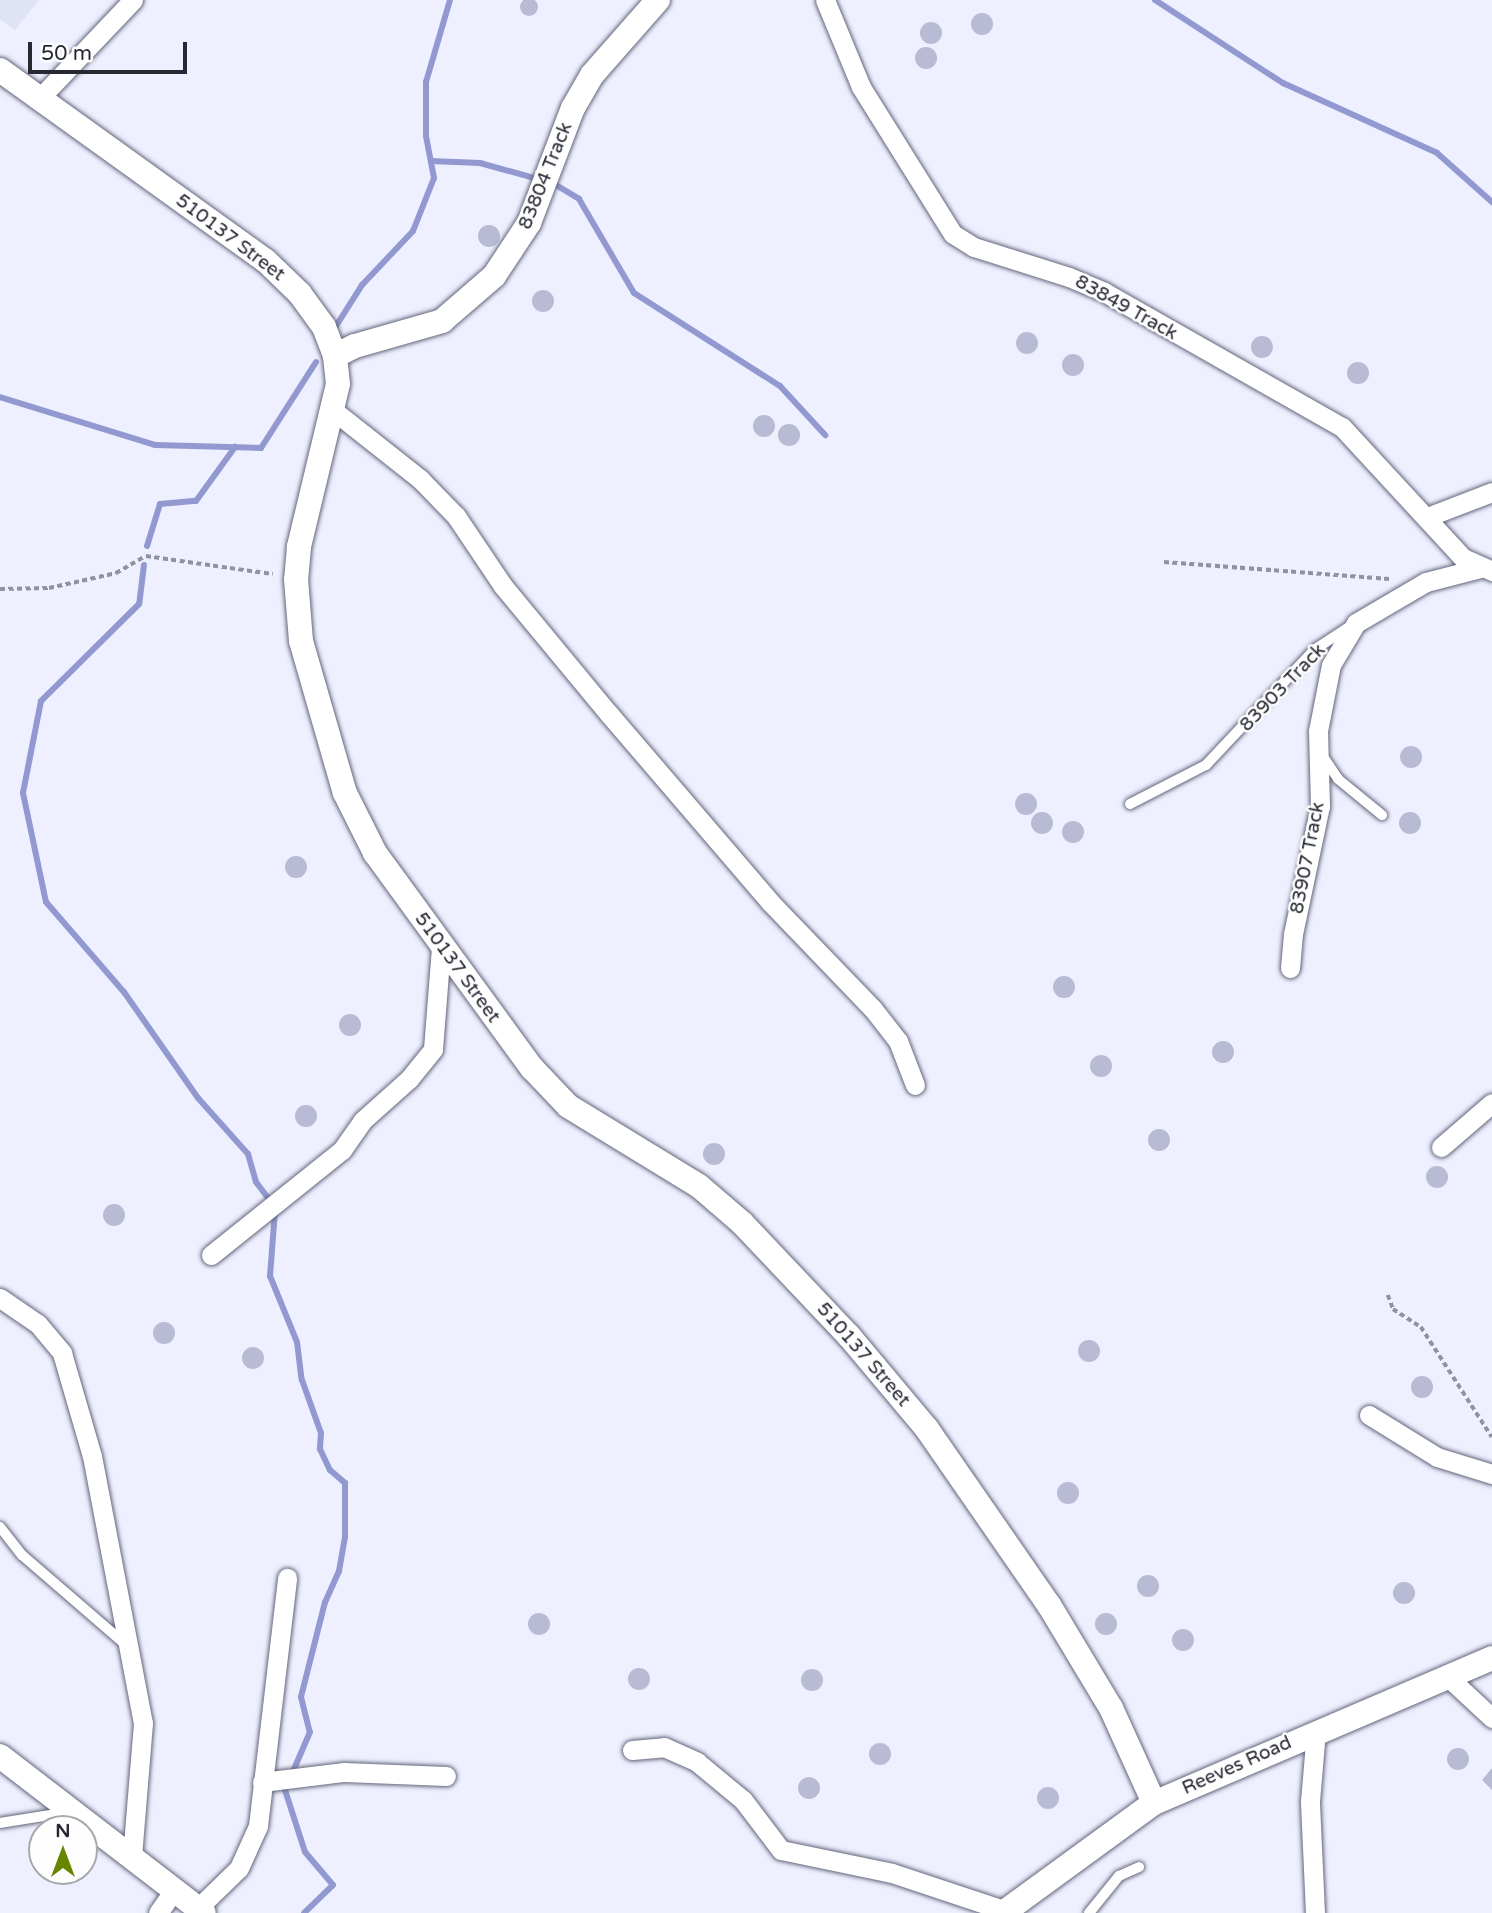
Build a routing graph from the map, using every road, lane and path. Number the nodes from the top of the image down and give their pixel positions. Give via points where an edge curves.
1 (134, 0) edge
2 (658, 0) edge
3 (825, 0) edge
4 (0, 70) edge
5 (38, 100) junction
6 (335, 356) junction
7 (334, 411) junction
8 (1492, 492) edge
9 (1427, 517) junction
10 (1164, 562) dead end
11 (1486, 569) edge
12 (296, 579) junction
13 (1426, 582) junction
14 (0, 589) edge
15 (1356, 624) junction
16 (1320, 748) junction
17 (1130, 804) dead end
18 (1382, 815) dead end
19 (441, 948) junction
20 (1290, 968) dead end
21 (915, 1085) dead end
22 (1492, 1103) edge
23 (1441, 1147) dead end
24 (211, 1255) dead end
25 (1388, 1295) dead end
26 (0, 1298) edge
27 (1368, 1415) dead end
28 (1492, 1437) edge
29 (1492, 1474) edge
30 (0, 1527) edge
31 (287, 1578) dead end
32 (128, 1647) junction
33 (1492, 1658) edge
34 (1449, 1678) junction
35 (1492, 1718) edge
36 (1316, 1731) junction
37 (632, 1749) dead end
38 (0, 1756) edge
39 (446, 1776) dead end
40 (262, 1782) junction
41 (1154, 1803) junction
42 (74, 1811) junction
43 (0, 1823) edge
44 (132, 1856) junction
45 (1139, 1867) dead end
46 (174, 1890) junction
47 (201, 1911) edge
48 (1005, 1912) edge
49 (158, 1913) edge
50 (1089, 1913) edge
51 (1315, 1913) edge

1 - 5 street
2 - 6 street, 83804 Track via 592,75 573,108 529,223 494,275 442,321
3 - 9 street, 83849 Track via 861,88 953,234 974,247 1069,276 1104,292 1342,427
4 - 5 street, 510137 Street
5 - 6 street, 510137 Street via 266,261 300,294 324,327
6 - 7 street, 510137 Street
7 - 12 street, 510137 Street via 313,482
7 - 21 street via 420,480 456,516 503,586 609,714 770,902 873,1009 898,1041
8 - 9 street
9 - 11 street, 83849 Track via 1463,558
10 - 13 path
11 - 13 street, 83903 Track
12 - 14 path via 146,555 116,573 49,588
12 - 19 street, 510137 Street via 301,641 345,793 375,853
13 - 15 street, 83903 Track
15 - 16 street, 83907 Track via 1325,681
15 - 17 lane, 83903 Track via 1314,650 1206,765
16 - 18 lane, 83907 Track via 1339,779
16 - 20 street, 83907 Track via 1320,806
19 - 24 street via 433,1049 410,1079 362,1121 342,1150
19 - 41 street, 510137 Street via 532,1068 569,1106 699,1186 742,1223 849,1336 927,1429 1049,1605 1111,1708
22 - 23 street
25 - 28 path via 1393,1308 1421,1326
26 - 32 street via 38,1324 62,1353 95,1468
27 - 29 street via 1437,1457
30 - 32 lane via 22,1555
31 - 40 street
32 - 44 street via 143,1723
33 - 34 street, Reeves Road
34 - 35 street
34 - 36 street, Reeves Road
36 - 41 street, Reeves Road
36 - 51 street via 1310,1801
37 - 48 street via 664,1747 697,1762 743,1800 781,1850 892,1873
38 - 42 street
39 - 40 street via 344,1772
40 - 47 street via 258,1826 249,1851
41 - 48 street, Reeves Road
42 - 43 lane
42 - 44 street
44 - 46 street
45 - 50 lane via 1119,1876
46 - 47 street
46 - 49 street

